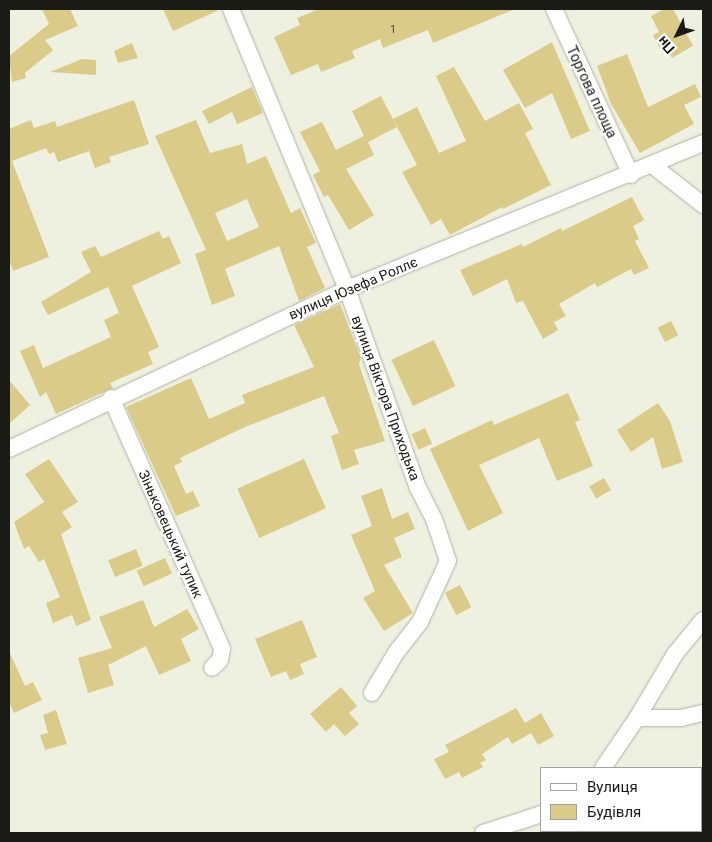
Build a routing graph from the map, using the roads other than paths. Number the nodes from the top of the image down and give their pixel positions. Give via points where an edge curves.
1 (231, 9) edge
2 (554, 9) edge
3 (703, 143) edge
4 (652, 166) junction
5 (631, 175) junction
6 (703, 205) edge
7 (347, 289) junction
8 (111, 398) junction
9 (9, 449) edge
10 (703, 620) edge
11 (212, 668) dead end
12 (372, 693) dead end
13 (703, 713) edge
14 (637, 718) junction
15 (604, 767) edge
16 (540, 814) edge
17 (483, 833) edge

1 - 7 street, вулиця Віктора Приходька
2 - 5 street, Торгова площа
3 - 4 street, вулиця Юзефа Роллє
4 - 5 street, вулиця Юзефа Роллє
4 - 6 street
5 - 7 street, вулиця Юзефа Роллє
7 - 8 street, вулиця Юзефа Роллє
7 - 12 street, вулиця Віктора Приходька via 417,486 434,519 448,561 420,622 397,651
8 - 9 street, вулиця Юзефа Роллє
8 - 11 street, Зіньковецький тупик via 222,650 220,660
10 - 14 street via 674,654
13 - 14 street via 681,718
14 - 15 street
16 - 17 street

